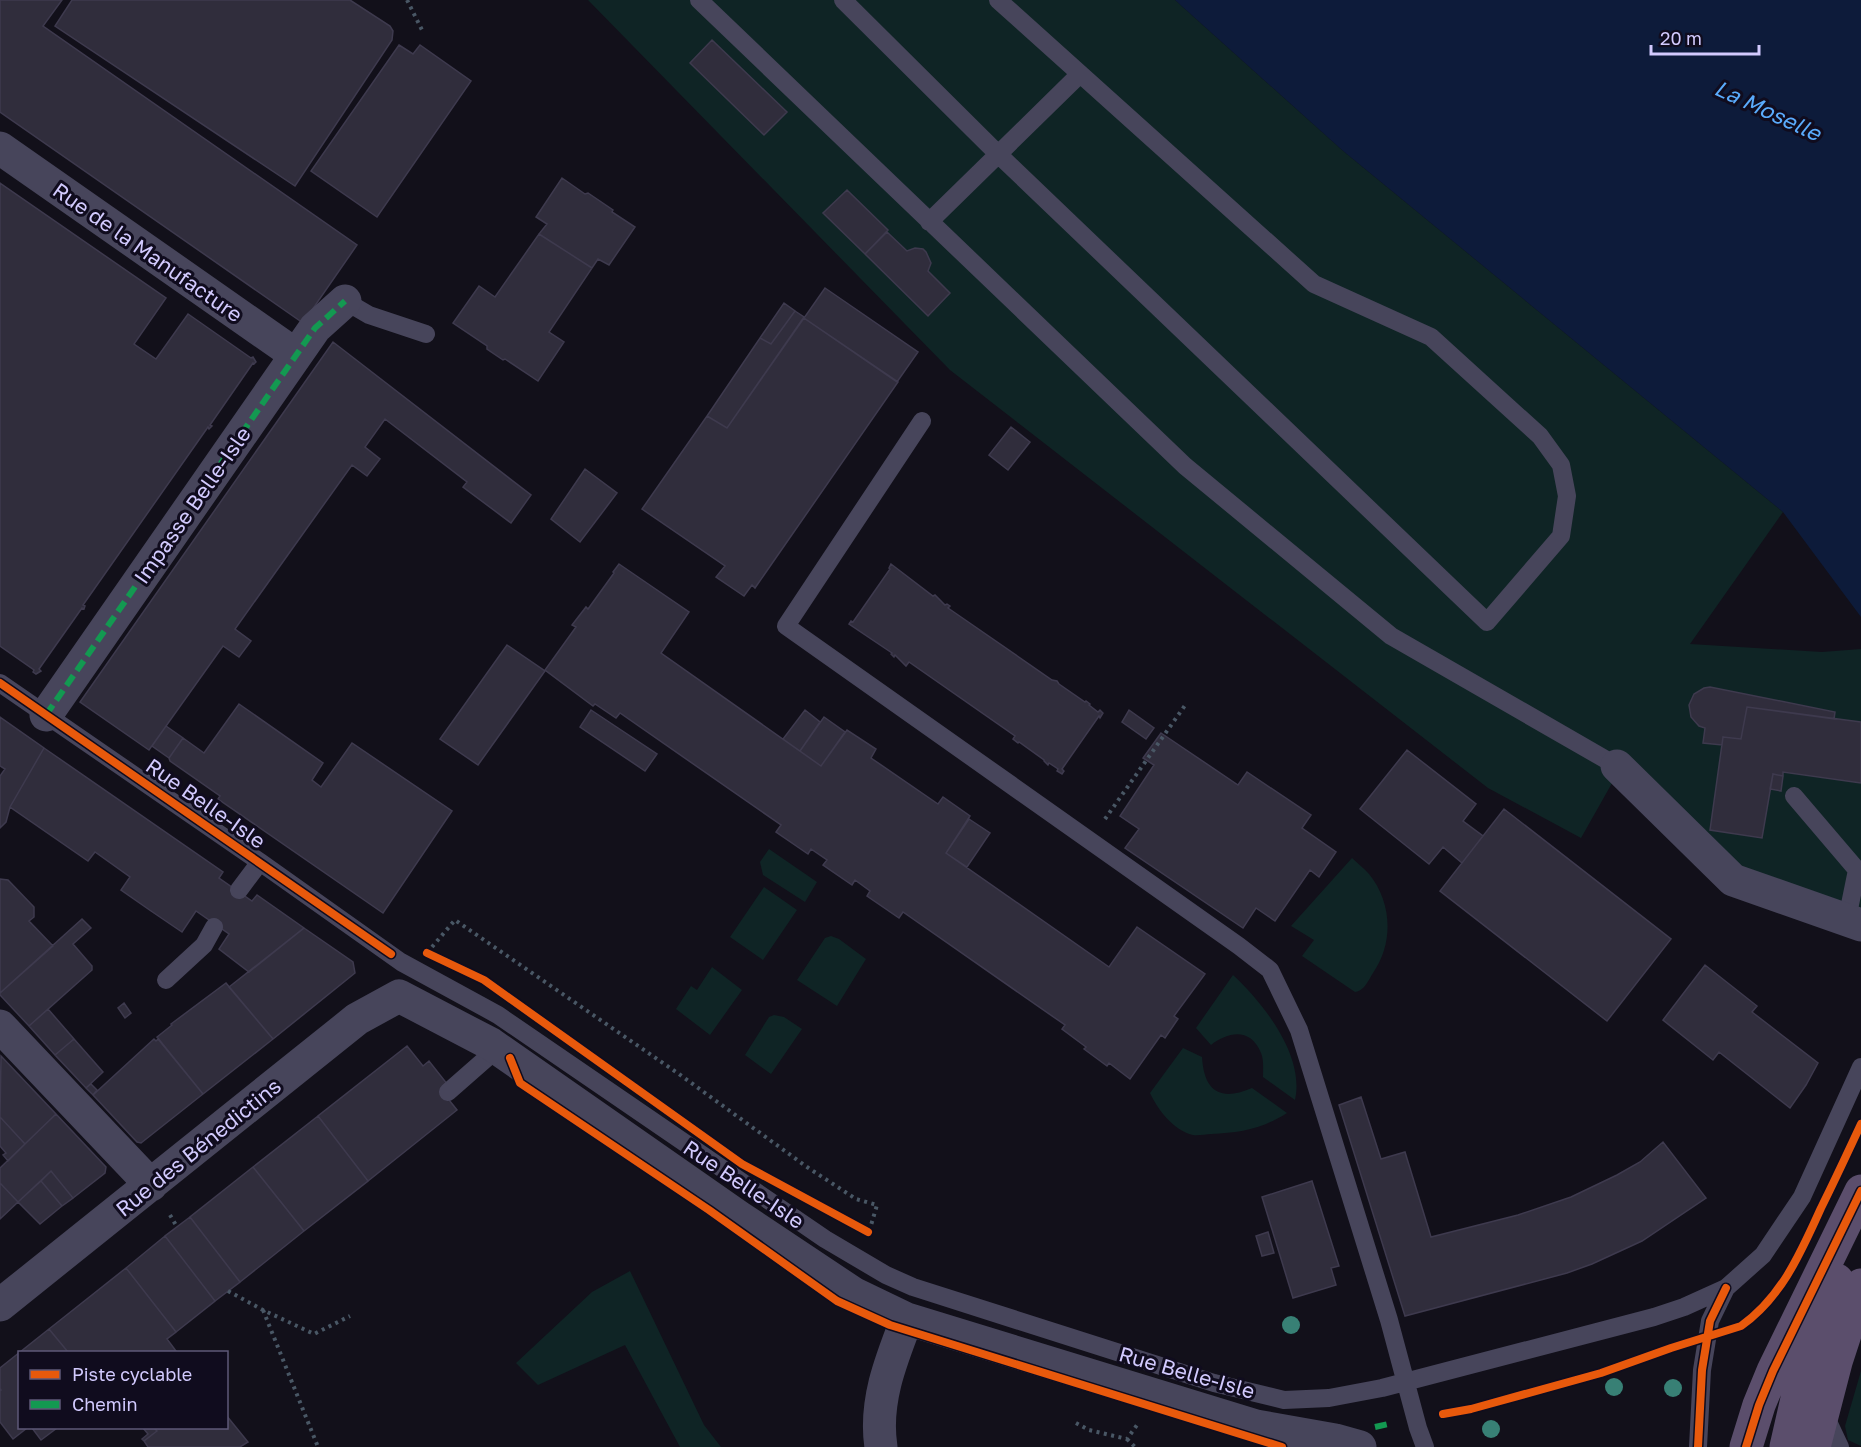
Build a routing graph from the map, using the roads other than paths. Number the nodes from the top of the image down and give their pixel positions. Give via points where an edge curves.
1 (699, 0) edge
2 (707, 0) edge
3 (843, 0) edge
4 (998, 0) edge
5 (717, 19) junction
6 (1079, 75) junction
7 (0, 148) edge
8 (998, 154) junction
9 (929, 222) junction
10 (345, 301) joint
11 (426, 334) dead end
12 (297, 356) junction
13 (922, 421) dead end
14 (0, 683) edge
15 (46, 715) junction
16 (1617, 766) joint
17 (1794, 796) dead end
18 (260, 862) junction
19 (239, 890) dead end
20 (1854, 922) edge
21 (214, 927) dead end
22 (166, 980) dead end
23 (399, 996) joint
24 (0, 1026) edge
25 (497, 1049) junction
26 (1861, 1067) edge
27 (448, 1092) dead end
28 (151, 1185) junction
29 (1861, 1193) edge
30 (1861, 1285) edge
31 (913, 1287) junction
32 (1726, 1288) junction
33 (0, 1305) edge
34 (907, 1319) junction
35 (1406, 1382) junction
36 (1823, 1412) junction
37 (881, 1447) edge
38 (1360, 1447) edge
39 (1425, 1447) edge
40 (1698, 1447) edge
41 (1746, 1447) edge
42 (1786, 1447) edge
43 (1814, 1447) edge
44 (1840, 1447) edge

1 - 5 lane
2 - 5 lane
3 - 8 lane
4 - 6 lane
5 - 9 lane
6 - 8 lane
6 - 8 lane via 1314,284 1431,337 1540,436 1561,465 1567,496 1561,536 1487,622
7 - 12 street, Rue de la Manufacture
8 - 9 lane
9 - 16 lane via 1185,466 1391,636
10 - 11 lane via 369,315
10 - 12 street, Impasse Belle-Isle via 315,328
12 - 15 street, Impasse Belle-Isle
13 - 35 lane via 786,626 1270,970 1299,1030
14 - 15 lane, Rue Belle-Isle
15 - 18 lane, Rue Belle-Isle
16 - 20 street via 1733,879
17 - 20 lane via 1857,870
18 - 19 lane
18 - 31 lane, Rue Belle-Isle via 401,962 498,1016 825,1239
21 - 22 lane via 204,945
23 - 25 street, Rue Belle-Isle
23 - 28 street, Rue des Bénedictins via 357,1019
24 - 28 street
25 - 27 lane
25 - 34 street, Rue Belle-Isle via 853,1293
26 - 32 lane via 1802,1197 1763,1255
28 - 33 street, Rue des Bénedictins
29 - 41 main road via 1773,1371
29 - 42 main road via 1836,1283 1799,1390
30 - 36 main road
31 - 34 lane
31 - 35 lane, Rue Belle-Isle via 1214,1383 1284,1400 1329,1398
32 - 35 lane, Rue Belle-Isle via 1684,1307
32 - 40 lane via 1710,1321 1702,1370
34 - 37 street via 886,1373 881,1401
34 - 38 street, Rue Belle-Isle via 1256,1426
35 - 39 lane
36 - 43 main road
36 - 44 lane

